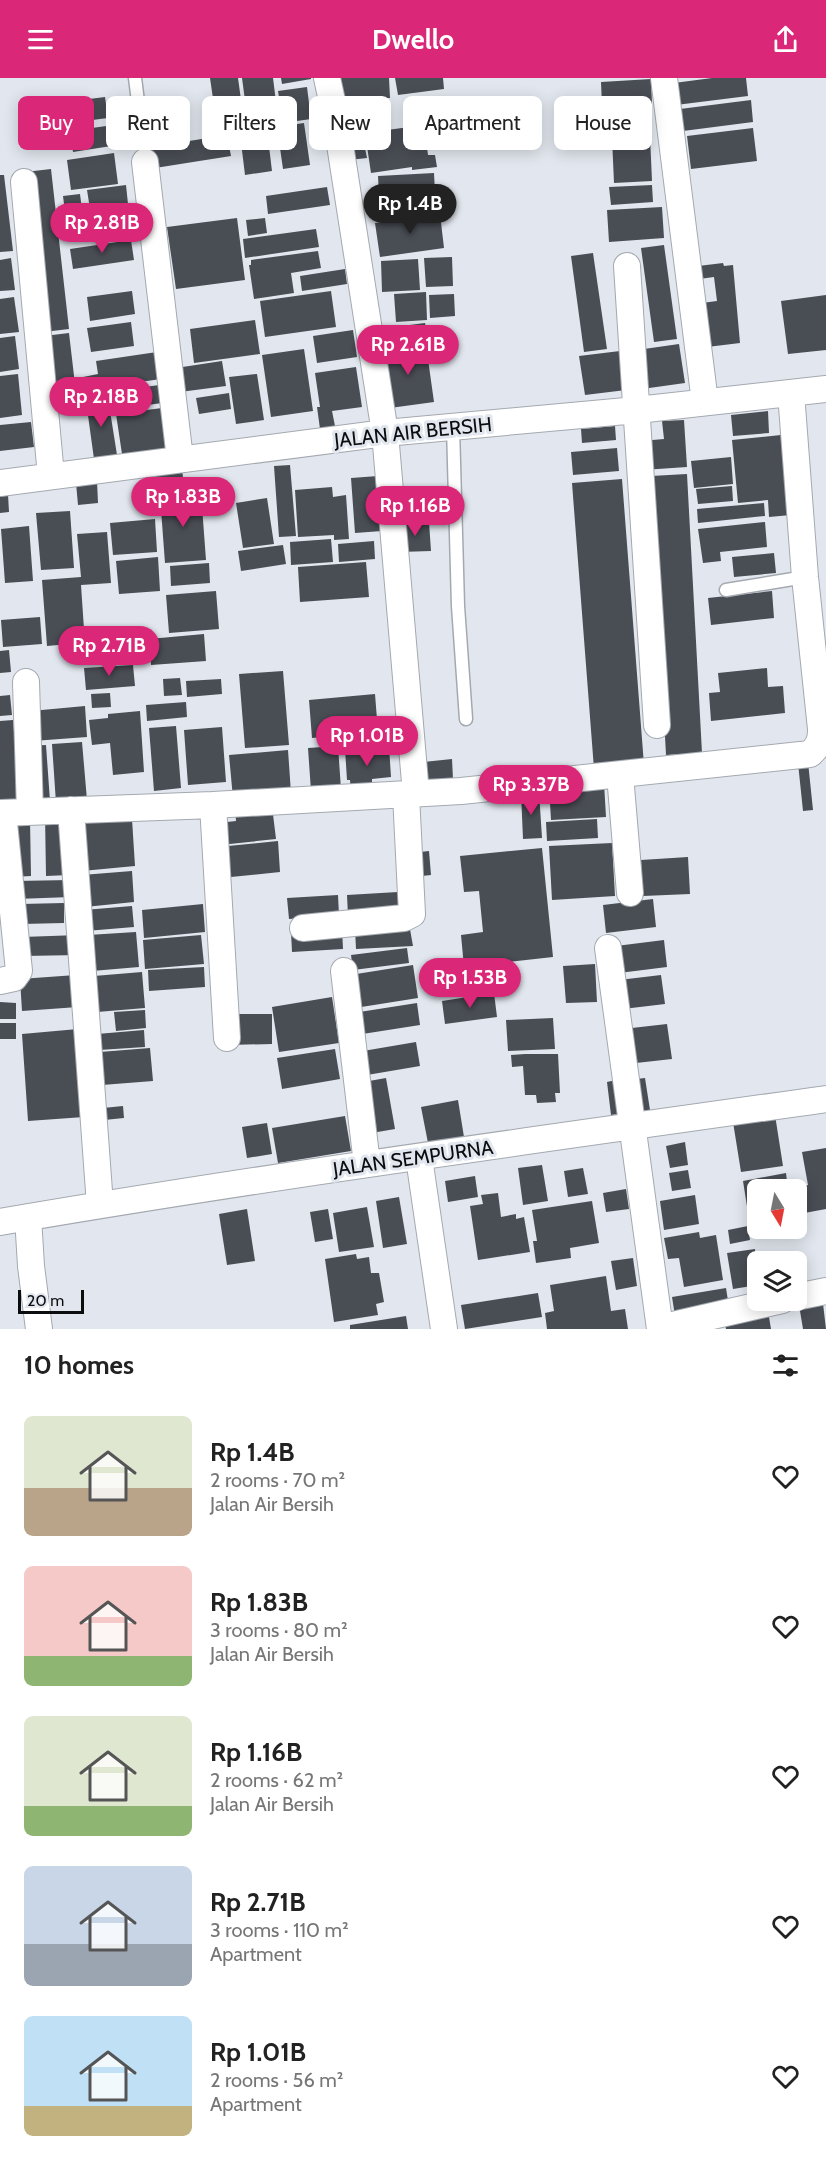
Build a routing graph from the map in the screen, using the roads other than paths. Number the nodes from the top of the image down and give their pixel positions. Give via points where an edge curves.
1 (135, 78) edge
2 (327, 78) edge
3 (664, 78) edge
4 (137, 96) edge
5 (145, 162) dead end
6 (24, 182) dead end
7 (627, 266) dead end
8 (826, 389) edge
9 (791, 393) junction
10 (705, 402) junction
11 (637, 410) junction
12 (453, 427) junction
13 (385, 433) junction
14 (180, 459) junction
15 (51, 476) junction
16 (0, 483) edge
17 (805, 577) junction
18 (726, 590) dead end
19 (26, 681) dead end
20 (466, 719) dead end
21 (657, 724) dead end
22 (620, 775) junction
23 (411, 794) junction
24 (213, 805) junction
25 (71, 810) junction
26 (30, 812) junction
27 (2, 813) edge
28 (630, 893) dead end
29 (303, 928) dead end
30 (608, 948) dead end
31 (344, 972) dead end
32 (0, 981) edge
33 (227, 1038) dead end
34 (826, 1099) edge
35 (631, 1127) junction
36 (419, 1158) junction
37 (367, 1164) junction
38 (100, 1205) junction
39 (28, 1218) junction
40 (0, 1222) edge
41 (826, 1291) edge
42 (807, 1295) edge
43 (747, 1308) edge
44 (39, 1329) edge
45 (444, 1329) edge
46 (660, 1329) edge

1 - 4 lane
2 - 13 street
3 - 10 street
5 - 14 street
6 - 15 street
7 - 11 street
8 - 9 street, JALAN AIR BERSIH
9 - 10 street, JALAN AIR BERSIH
9 - 17 street
10 - 11 street, JALAN AIR BERSIH
11 - 12 street, JALAN AIR BERSIH
11 - 21 street
12 - 13 street, JALAN AIR BERSIH
12 - 20 lane
13 - 14 street, JALAN AIR BERSIH
13 - 23 street
14 - 15 street, JALAN AIR BERSIH
15 - 16 street, JALAN AIR BERSIH
17 - 18 lane
17 - 22 street via 821,729 816,749 801,756
19 - 26 street
22 - 23 street
22 - 28 street
23 - 24 street
23 - 29 street via 412,914
24 - 25 street
24 - 33 street
25 - 26 street
25 - 38 street
26 - 27 street
27 - 32 street via 19,971 14,978
30 - 35 street
31 - 37 street
34 - 35 street, JALAN SEMPURNA
35 - 36 street, JALAN SEMPURNA
35 - 46 street
36 - 37 street, JALAN SEMPURNA
36 - 45 street
37 - 38 street, JALAN SEMPURNA
38 - 39 street, JALAN SEMPURNA
39 - 40 street, JALAN SEMPURNA
39 - 44 street
41 - 42 street
43 - 46 street

